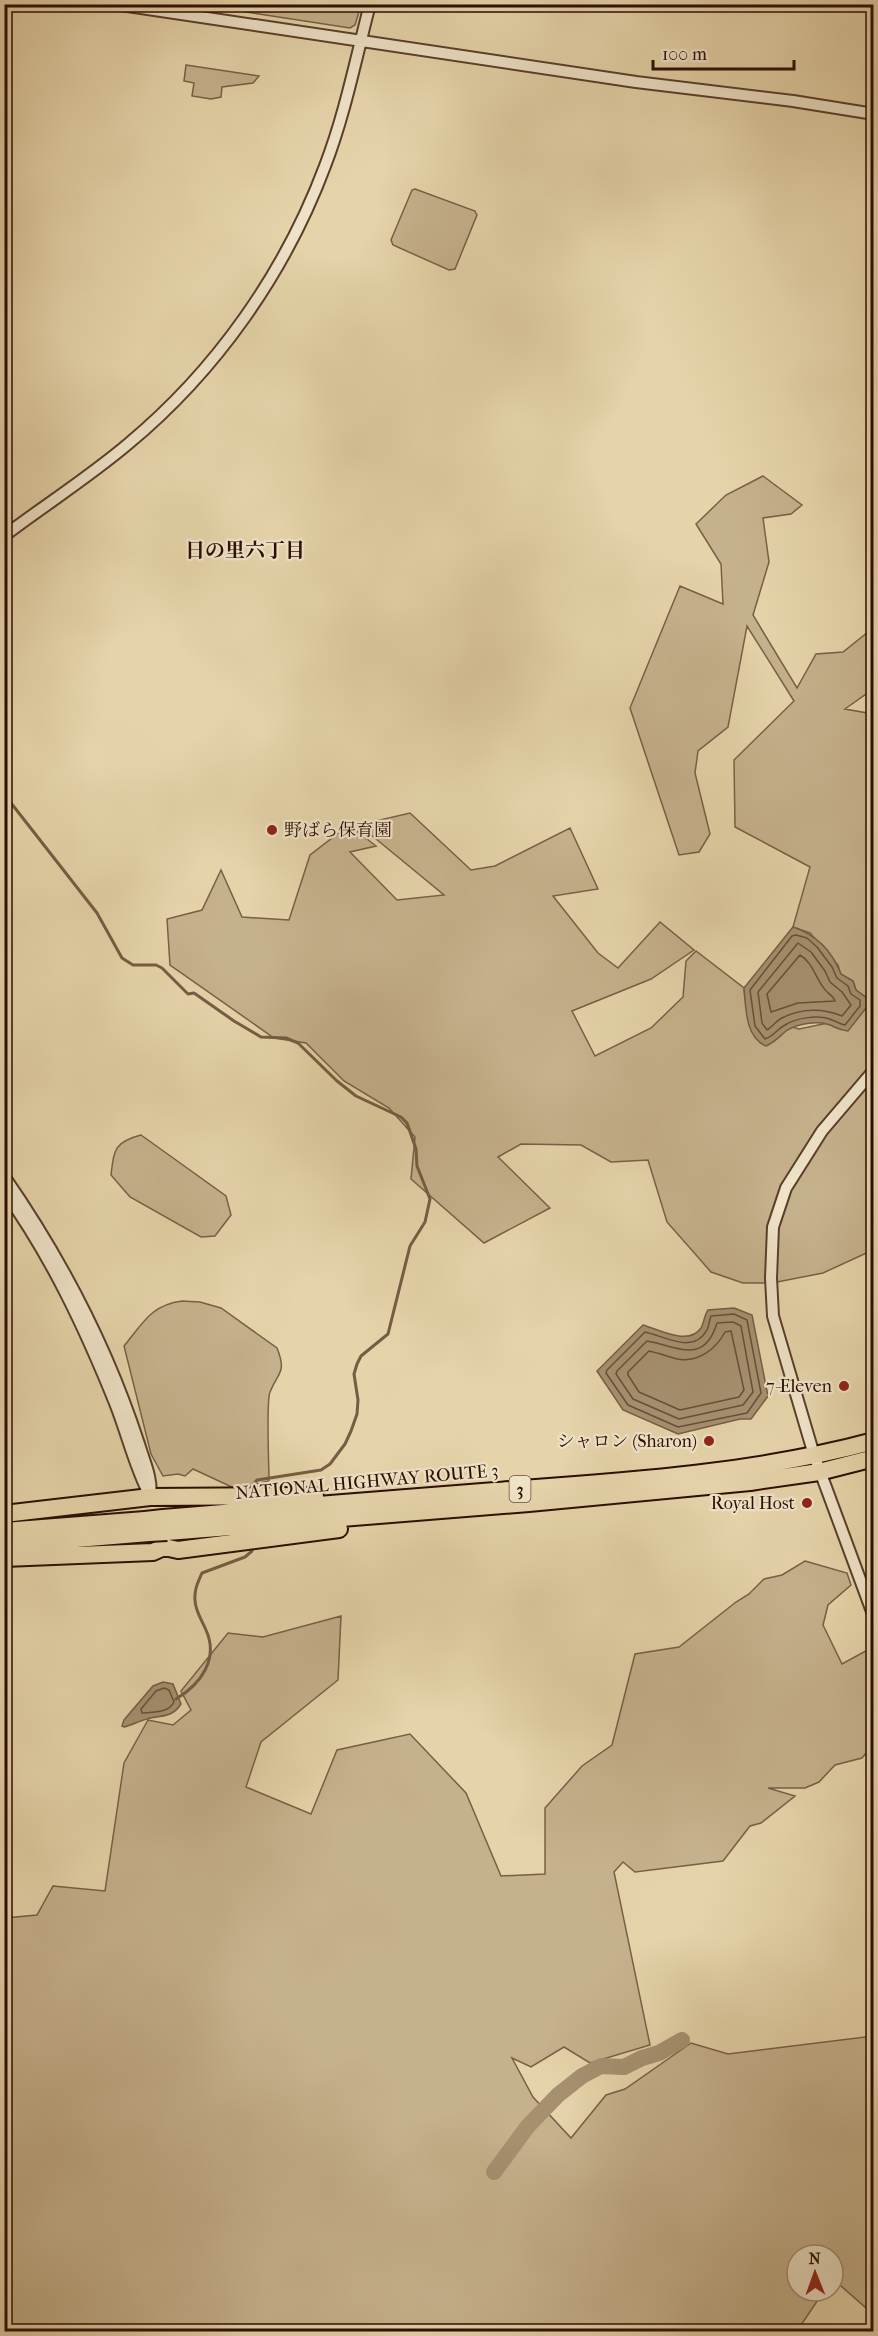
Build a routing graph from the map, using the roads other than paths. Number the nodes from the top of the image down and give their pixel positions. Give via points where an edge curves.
1 (114, 4) edge
2 (370, 4) edge
3 (360, 42) junction
4 (873, 114) edge
5 (4, 536) edge
6 (873, 1070) edge
7 (4, 1176) edge
8 (4, 1191) edge
9 (873, 1441) edge
10 (814, 1455) junction
11 (873, 1458) edge
12 (819, 1472) junction
13 (457, 1494) junction
14 (150, 1497) junction
15 (4, 1514) edge
16 (147, 1527) junction
17 (4, 1531) edge
18 (165, 1532) junction
19 (4, 1545) edge
20 (4, 1558) edge
21 (873, 1617) edge

1 - 3 street
2 - 3 street
3 - 4 street
3 - 5 street via 341,117 312,198 276,271 231,337 178,397 128,444
6 - 10 street via 805,1156 786,1188 773,1227 773,1316
7 - 14 street via 56,1257 96,1336 135,1434 152,1486
8 - 14 street via 50,1264 90,1342
9 - 10 highway, NATIONAL HIGHWAY ROUTE 3 / 3
10 - 12 street
10 - 13 highway, NATIONAL HIGHWAY ROUTE 3 / 3 via 609,1482
11 - 12 highway, NATIONAL HIGHWAY ROUTE 3 / 3
12 - 18 highway, NATIONAL HIGHWAY ROUTE 3 / 3 via 750,1482
12 - 21 street
13 - 14 highway via 426,1490
13 - 18 highway, NATIONAL HIGHWAY ROUTE 3 / 3
14 - 15 highway
14 - 18 highway
16 - 17 highway, NATIONAL HIGHWAY ROUTE 3 / 3
16 - 18 highway, NATIONAL HIGHWAY ROUTE 3 / 3, bridge
16 - 19 highway, NATIONAL HIGHWAY ROUTE 3 / 3
18 - 20 highway via 153,1552

